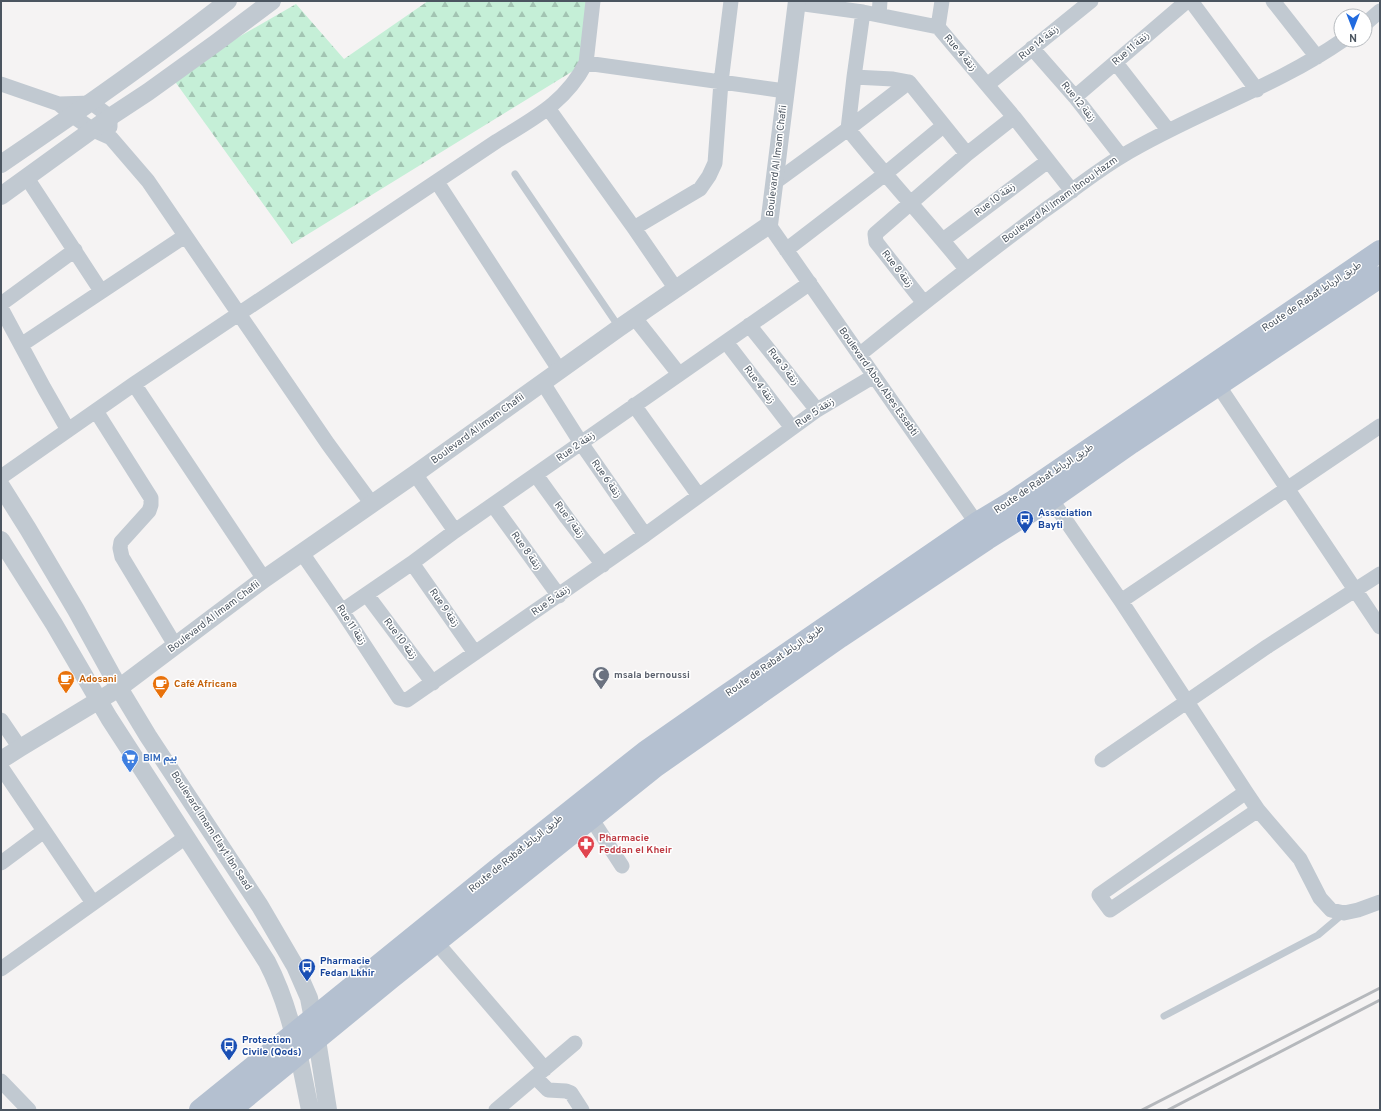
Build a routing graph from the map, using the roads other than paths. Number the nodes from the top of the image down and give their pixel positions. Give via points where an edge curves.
1 (228, 1) edge
2 (272, 1) edge
3 (594, 1) edge
4 (942, 1) edge
5 (1091, 1) edge
6 (1187, 1) edge
7 (1191, 1) edge
8 (1273, 1) edge
9 (727, 2) edge
10 (797, 2) edge
11 (880, 8) edge
12 (863, 12) junction
13 (938, 27) junction
14 (1333, 47) edge
15 (1032, 48) junction
16 (1317, 57) junction
17 (586, 63) junction
18 (1116, 63) junction
19 (854, 77) junction
20 (721, 82) junction
21 (908, 82) junction
22 (1, 84) edge
23 (987, 85) junction
24 (1257, 90) junction
25 (785, 91) junction
26 (1075, 97) junction
27 (92, 103) junction
28 (59, 104) junction
29 (548, 108) junction
30 (73, 116) junction
31 (110, 117) junction
32 (1014, 117) junction
33 (943, 126) junction
34 (848, 129) junction
35 (93, 130) junction
36 (1168, 130) junction
37 (111, 138) junction
38 (967, 154) junction
39 (1121, 156) junction
40 (1048, 161) junction
41 (1, 164) edge
42 (515, 174) dead end
43 (885, 174) junction
44 (27, 178) junction
45 (437, 182) junction
46 (774, 183) junction
47 (1072, 191) junction
48 (1, 196) edge
49 (911, 202) junction
50 (769, 225) junction
51 (634, 228) junction
52 (185, 236) junction
53 (943, 240) junction
54 (75, 250) junction
55 (786, 250) junction
56 (1380, 251) edge
57 (966, 269) junction
58 (1380, 277) edge
59 (810, 283) junction
60 (676, 289) junction
61 (101, 292) junction
62 (924, 303) junction
63 (1, 304) edge
64 (1, 308) edge
65 (239, 314) junction
66 (634, 317) junction
67 (749, 325) junction
68 (620, 328) junction
69 (726, 342) junction
70 (21, 345) junction
71 (859, 355) junction
72 (560, 370) junction
73 (679, 374) junction
74 (874, 376) junction
75 (543, 383) junction
76 (134, 384) junction
77 (1218, 385) junction
78 (634, 405) junction
79 (817, 410) junction
80 (96, 411) junction
81 (1380, 426) edge
82 (792, 428) junction
83 (68, 430) junction
84 (581, 444) junction
85 (415, 474) junction
86 (536, 475) junction
87 (1, 477) edge
88 (1, 486) edge
89 (1288, 488) junction
90 (699, 496) junction
91 (1051, 499) junction
92 (372, 504) junction
93 (492, 505) junction
94 (455, 531) junction
95 (982, 531) junction
96 (645, 535) junction
97 (1, 540) edge
98 (302, 553) junction
99 (412, 563) junction
100 (603, 565) junction
101 (1380, 574) edge
102 (264, 579) junction
103 (1356, 590) junction
104 (367, 595) junction
105 (559, 596) junction
106 (1121, 601) junction
107 (342, 611) junction
108 (1380, 627) edge
109 (175, 646) junction
110 (475, 653) junction
111 (433, 683) junction
112 (119, 688) junction
113 (399, 698) joint
114 (99, 700) junction
115 (1186, 702) junction
116 (1, 720) edge
117 (20, 748) junction
118 (1, 760) edge
119 (1102, 760) dead end
120 (1, 767) edge
121 (1246, 792) junction
122 (1258, 810) junction
123 (591, 818) junction
124 (44, 831) junction
125 (186, 837) junction
126 (1163, 850) junction
127 (1, 863) edge
128 (622, 866) dead end
129 (1175, 866) junction
130 (93, 902) junction
131 (1380, 902) edge
132 (1344, 913) junction
133 (436, 942) junction
134 (1, 969) edge
135 (1164, 1016) dead end
136 (312, 1017) junction
137 (293, 1034) junction
138 (317, 1040) junction
139 (575, 1043) dead end
140 (298, 1055) junction
141 (540, 1073) junction
142 (1, 1080) edge
143 (29, 1110) edge
144 (200, 1110) edge
145 (230, 1110) edge
146 (310, 1110) edge
147 (328, 1110) edge
148 (496, 1110) edge
149 (582, 1110) edge

1 - 27 street
2 - 31 street
3 - 17 street
4 - 13 street
5 - 15 street, Rue 14 زنقة
6 - 18 street, Rue 11 زنقة
7 - 24 street
8 - 16 street
9 - 20 street
10 - 12 street, Rue 4 زنقة
10 - 25 street, Boulevard Al Imam Chafii
11 - 12 street, Rue 4 زنقة
11 - 13 street, Rue 4 زنقة
12 - 19 street
13 - 23 street, Rue 4 زنقة
14 - 16 street, Boulevard Al Imam Ibnou Hazm
15 - 23 street, Rue 14 زنقة
15 - 26 street, Rue 12 زنقة
16 - 24 street, Boulevard Al Imam Ibnou Hazm
17 - 20 street
17 - 29 street via 570,89
18 - 26 street, Rue 11 زنقة
18 - 36 street
19 - 21 street
19 - 34 street
20 - 25 street
20 - 51 street via 715,163 709,176 700,189
21 - 33 street
21 - 34 street
22 - 28 street
23 - 32 street, Rue 4 زنقة
24 - 36 street, Boulevard Al Imam Ibnou Hazm
25 - 46 street, Boulevard Al Imam Chafii
26 - 39 street, Rue 12 زنقة
27 - 28 street
27 - 30 street
27 - 31 street
28 - 30 street
29 - 45 street
29 - 51 street
30 - 35 street
30 - 41 street
31 - 35 street
31 - 37 street
32 - 38 street
32 - 40 street, Rue 4 زنقة
33 - 38 street
33 - 43 street
34 - 43 street
34 - 46 street
35 - 37 street
35 - 44 street
36 - 39 street, Boulevard Al Imam Ibnou Hazm
37 - 52 street via 148,181
38 - 49 street
39 - 47 street, Boulevard Al Imam Ibnou Hazm
40 - 47 street, Rue 4 زنقة
40 - 53 street, Rue 10 زنقة
42 - 68 lane
43 - 49 street
43 - 55 street
44 - 48 street
44 - 54 street
45 - 65 street
45 - 72 street
46 - 50 street, Boulevard Al Imam Chafii
47 - 57 street, Boulevard Al Imam Ibnou Hazm
49 - 53 street
49 - 62 street, Rue 8 زنقة via 875,234 876,242
50 - 55 street, Boulevard Abou Abes Essabti
50 - 60 street, Boulevard Al Imam Chafii
51 - 60 street
52 - 61 street
52 - 65 street
53 - 57 street
54 - 61 street
54 - 63 street
55 - 59 street, Boulevard Abou Abes Essabti
56 - 95 main road, Route de Rabat طريق الرباط via 1012,502
57 - 62 street, Boulevard Al Imam Ibnou Hazm
58 - 77 main road, Route de Rabat طريق الرباط
59 - 67 street, Rue 2 زنقة
59 - 71 street, Boulevard Abou Abes Essabti
60 - 66 street, Boulevard Al Imam Chafii
61 - 70 street
62 - 71 street, Boulevard Al Imam Ibnou Hazm
64 - 70 street
65 - 76 street
65 - 92 street
66 - 68 street, Boulevard Al Imam Chafii
66 - 73 street
67 - 69 street, Rue 2 زنقة
67 - 79 street, Rue 3 زنقة
68 - 72 street, Boulevard Al Imam Chafii
69 - 73 street, Rue 2 زنقة
69 - 82 street, Rue 4 زنقة
70 - 83 street
71 - 74 street, Boulevard Abou Abes Essabti
72 - 75 street, Boulevard Al Imam Chafii
73 - 78 street, Rue 2 زنقة
74 - 79 street, Rue 5 زنقة
74 - 95 street, Boulevard Abou Abes Essabti
75 - 84 street, Rue 6 زنقة
75 - 85 street, Boulevard Al Imam Chafii
76 - 80 street
76 - 102 street
77 - 89 street
77 - 91 main road, Route de Rabat طريق الرباط
78 - 84 street, Rue 2 زنقة
78 - 90 street
79 - 82 street, Rue 5 زنقة
80 - 83 street
80 - 109 street via 151,498 149,510 121,542 120,548 122,557
81 - 89 street
82 - 90 street, Rue 5 زنقة
83 - 87 street
84 - 86 street, Rue 2 زنقة
84 - 96 street, Rue 6 زنقة
85 - 92 street, Boulevard Al Imam Chafii
85 - 94 street
86 - 93 street, Rue 2 زنقة
86 - 100 street, Rue 7 زنقة
88 - 112 street, Boulevard Imam Elayt Ibn Saad via 76,610
89 - 103 street
89 - 106 street
90 - 96 street, Rue 5 زنقة
91 - 95 main road, Route de Rabat طريق الرباط
91 - 106 street
92 - 98 street, Boulevard Al Imam Chafii
93 - 94 street, Rue 2 زنقة
93 - 105 street, Rue 8 زنقة
94 - 99 street, Rue 2 زنقة
95 - 123 main road, Route de Rabat طريق الرباط via 827,646 656,766
95 - 136 main road, Route de Rabat طريق الرباط via 889,584 645,752
96 - 100 street, Rue 5 زنقة
97 - 114 street
98 - 102 street, Boulevard Al Imam Chafii
98 - 107 street, Rue 11 زنقة
99 - 104 street, Rue 2 زنقة
99 - 110 street, Rue 9 زنقة
100 - 105 street, Rue 5 زنقة
101 - 103 street
102 - 109 street, Boulevard Al Imam Chafii
103 - 108 street
103 - 115 street
104 - 107 street, Rue 2 زنقة
104 - 111 street, Rue 10 زنقة
105 - 110 street, Rue 5 زنقة
106 - 115 street
107 - 113 street, Rue 11 زنقة
109 - 112 street, Boulevard Al Imam Chafii
110 - 111 street, Rue 5 زنقة
111 - 113 street, Rue 5 زنقة via 407,700
112 - 114 street, Boulevard Al Imam Chafii
112 - 136 street, Boulevard Imam Elayt Ibn Saad via 287,950 308,998
114 - 117 street, Boulevard Al Imam Chafii
114 - 125 street
115 - 119 street
115 - 121 street
116 - 117 street
117 - 118 street, Boulevard Al Imam Chafii
120 - 124 street
121 - 122 street
121 - 126 street
122 - 129 street
122 - 132 street via 1300,859 1324,902 1331,910
123 - 128 street
123 - 133 main road, Route de Rabat طريق الرباط
124 - 127 street
124 - 130 street
125 - 130 street
125 - 137 street via 267,962 277,981
126 - 129 street
126 - 129 street via 1099,895 1110,910
130 - 134 street
131 - 132 street
132 - 135 lane via 1318,935
133 - 138 main road, Route de Rabat طريق الرباط
133 - 141 street
136 - 137 main road, Route de Rabat طريق الرباط
136 - 138 street, Boulevard Imam Elayt Ibn Saad
137 - 140 street
137 - 144 main road, Route de Rabat طريق الرباط
138 - 140 main road, Route de Rabat طريق الرباط
138 - 147 street, Boulevard Imam Elayt Ibn Saad
139 - 141 street
140 - 145 main road, Route de Rabat طريق الرباط
140 - 146 street
141 - 148 street
141 - 149 street via 548,1090 571,1093
142 - 143 street

